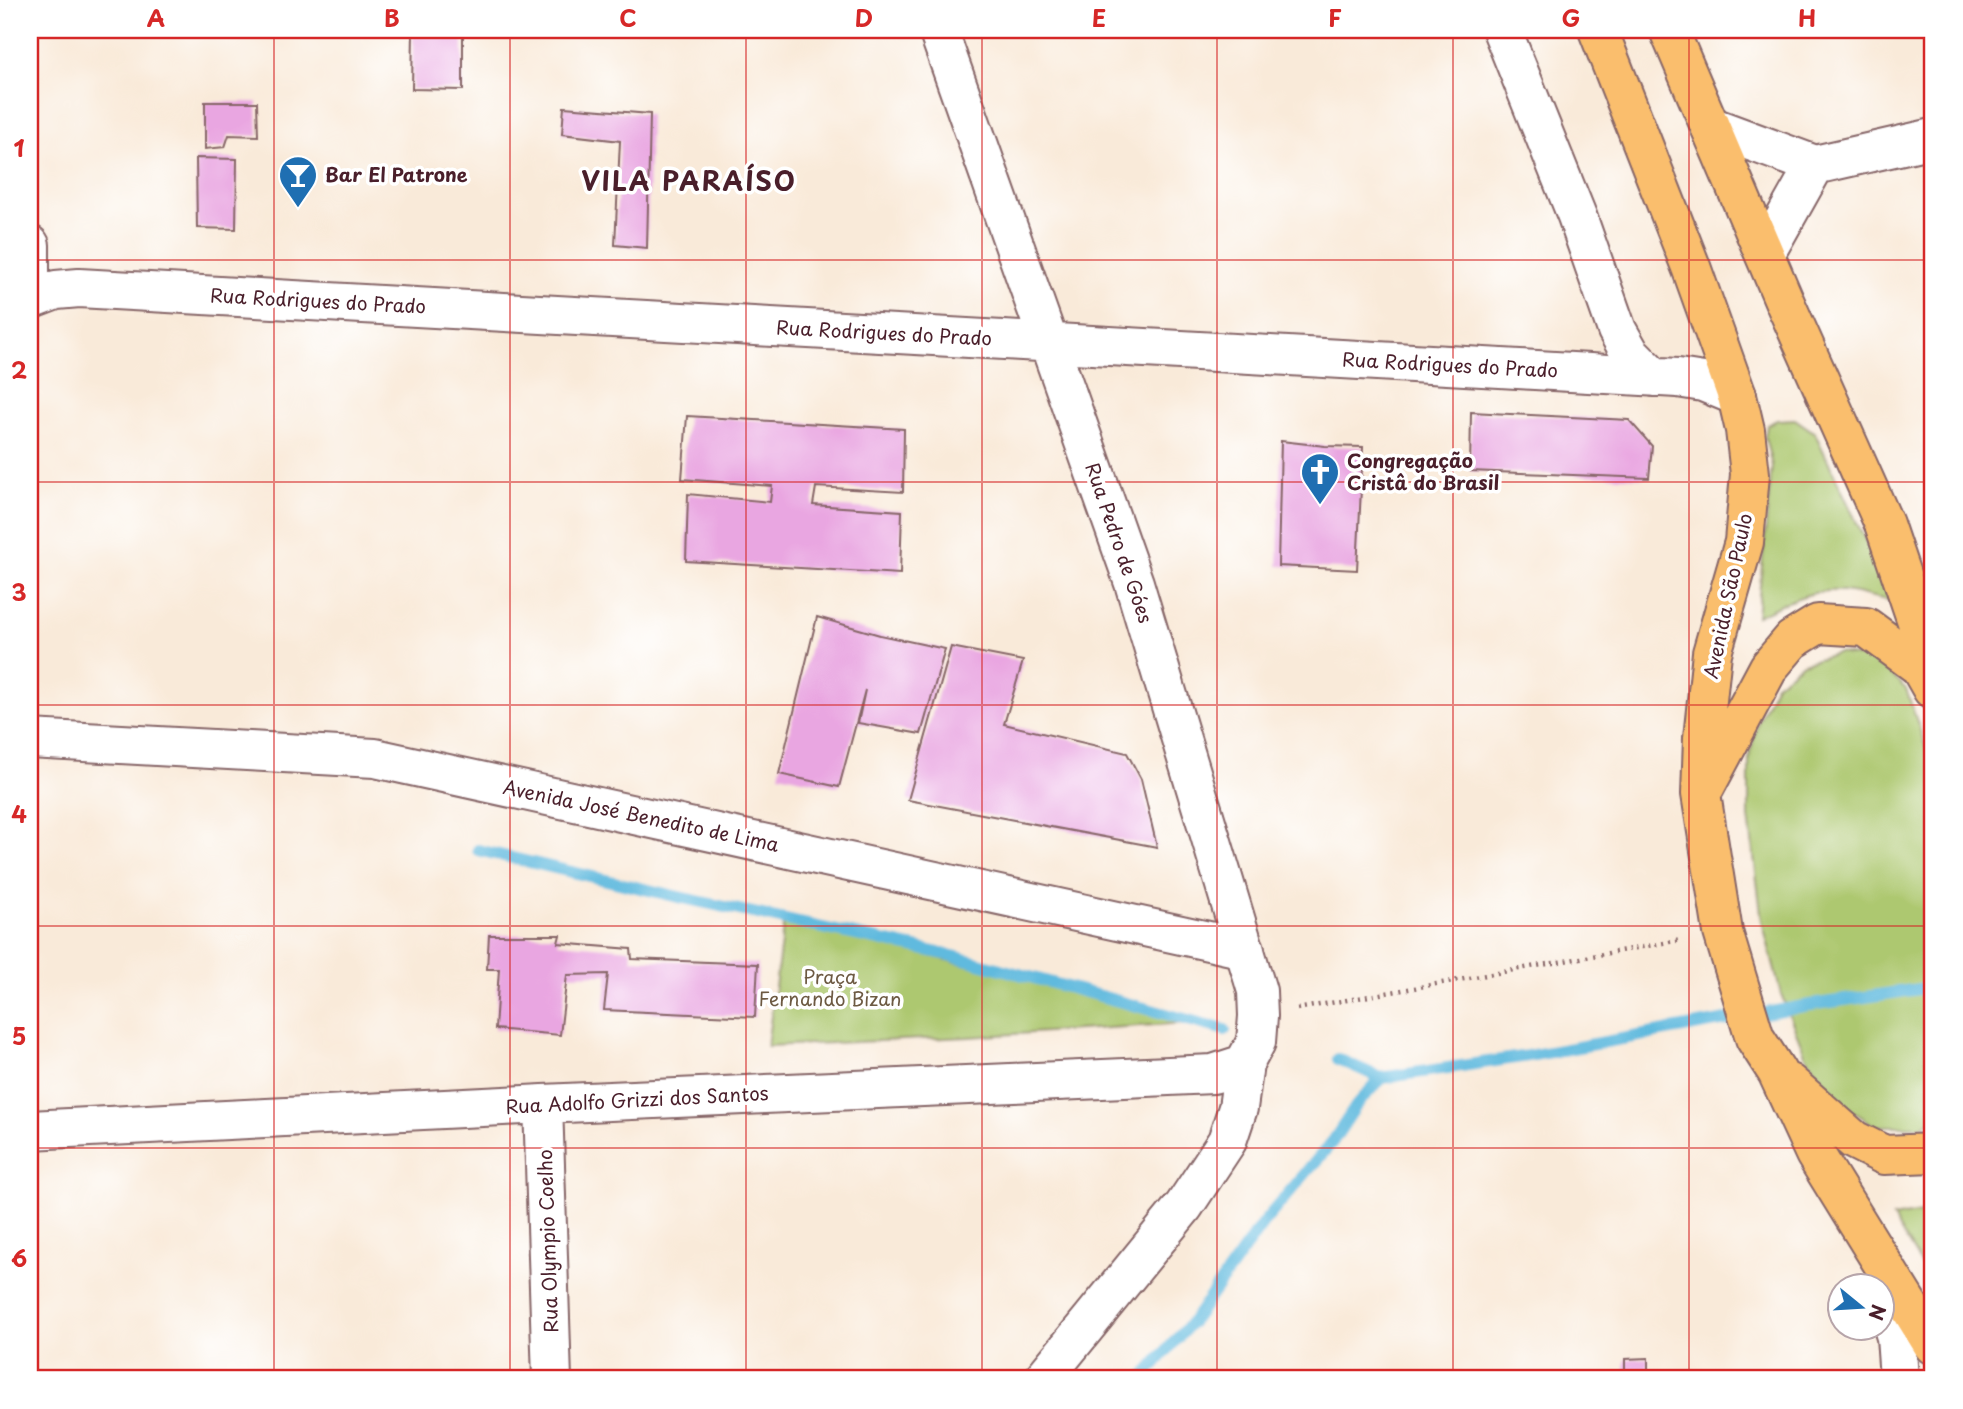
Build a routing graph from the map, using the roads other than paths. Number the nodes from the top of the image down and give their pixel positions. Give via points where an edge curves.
1 (938, 30) edge
2 (1502, 30) edge
3 (1598, 30) edge
4 (1668, 36) edge
5 (1710, 126) junction
6 (1933, 138) edge
7 (1815, 165) junction
8 (30, 245) edge
9 (1765, 254) junction
10 (30, 279) edge
11 (30, 300) edge
12 (1050, 342) junction
13 (1654, 377) junction
14 (1737, 396) junction
15 (1933, 669) edge
16 (1933, 691) edge
17 (30, 739) edge
18 (1701, 794) junction
19 (1245, 948) junction
20 (1244, 1064) junction
21 (1777, 1073) junction
22 (543, 1104) junction
23 (30, 1130) edge
24 (1933, 1153) edge
25 (1865, 1236) junction
26 (1877, 1272) edge
27 (1896, 1336) edge
28 (1933, 1345) edge
29 (552, 1379) edge
30 (1044, 1379) edge
31 (1899, 1379) edge

1 - 12 street, Rua Pedro de Góes
2 - 13 street via 1617,330 1630,353
3 - 14 main road, Avenida São Paulo
4 - 5 main road
5 - 7 street
5 - 9 main road
6 - 7 street
7 - 9 street
8 - 10 street
9 - 15 main road via 1884,524
11 - 12 street, Rua Rodrigues do Prado via 56,290 79,288
12 - 13 street, Rua Rodrigues do Prado
12 - 19 street, Rua Pedro de Góes via 1134,583
13 - 14 street, Rua Rodrigues do Prado via 1703,382
14 - 18 main road, Avenida São Paulo via 1750,474 1744,542 1712,653
16 - 18 main road via 1919,666 1866,627 1818,624 1792,640 1769,667
17 - 19 street, Avenida José Benedito de Lima via 375,758
18 - 21 main road, Avenida São Paulo via 1723,932 1755,1038
19 - 20 street, Rua Pedro de Góes via 1257,991 1258,1016 1256,1042
20 - 22 street, Rua Adolfo Grizzi dos Santos via 1213,1074
20 - 30 street, Rua Pedro de Góes via 1238,1108 1227,1141 1184,1206
21 - 24 main road via 1854,1140 1884,1155
21 - 25 main road, Avenida São Paulo via 1815,1154
22 - 23 street, Rua Adolfo Grizzi dos Santos
22 - 29 street, Rua Olympio Coelho
25 - 26 street
25 - 28 main road, Avenida São Paulo
27 - 31 street

